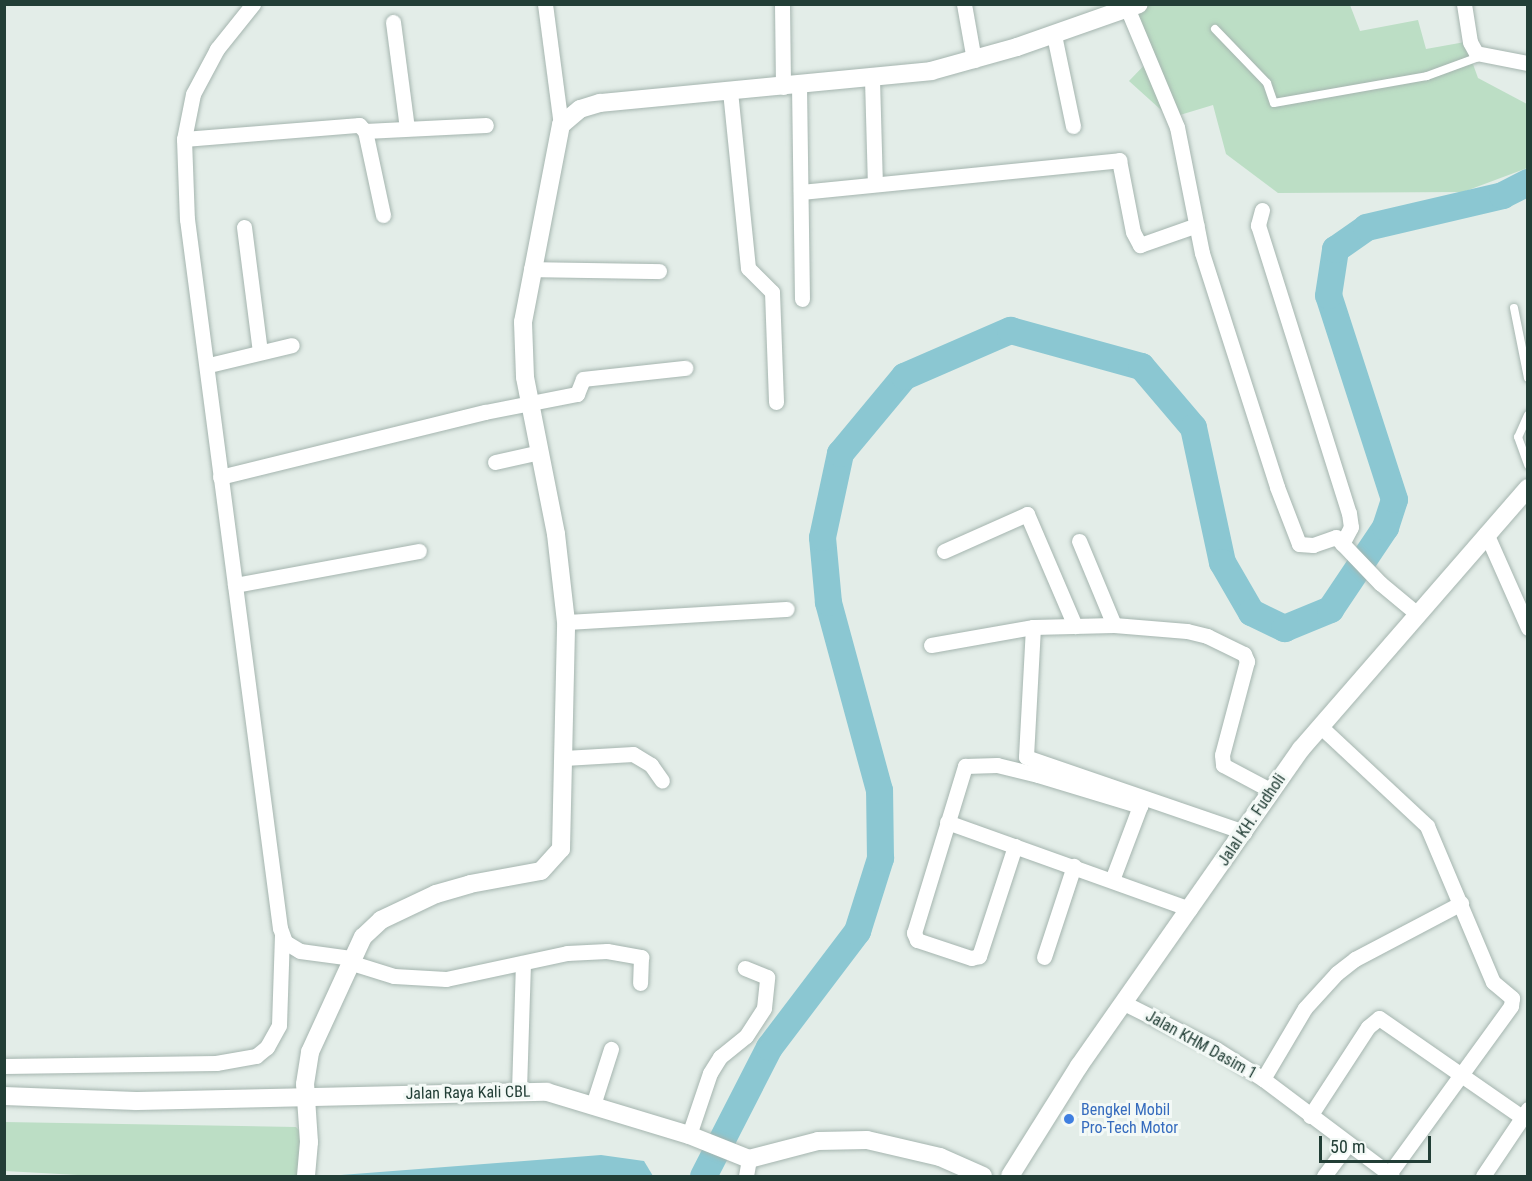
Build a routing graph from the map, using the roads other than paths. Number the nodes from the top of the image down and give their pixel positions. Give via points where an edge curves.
1 (253, 4) edge
2 (545, 4) edge
3 (782, 4) edge
4 (964, 4) edge
5 (1464, 4) edge
6 (1133, 7) edge
7 (393, 22) dead end
8 (1215, 29) dead end
9 (1054, 35) junction
10 (1483, 56) junction
11 (974, 60) junction
12 (1527, 63) edge
13 (872, 79) junction
14 (791, 86) junction
15 (730, 91) junction
16 (486, 125) dead end
17 (561, 125) junction
18 (1072, 126) dead end
19 (407, 128) junction
20 (366, 130) junction
21 (184, 139) junction
22 (875, 184) junction
23 (801, 192) junction
24 (1262, 210) dead end
25 (383, 214) dead end
26 (1197, 225) junction
27 (244, 227) dead end
28 (531, 269) junction
29 (659, 271) dead end
30 (802, 299) dead end
31 (1514, 308) dead end
32 (292, 345) dead end
33 (260, 352) junction
34 (209, 365) junction
35 (685, 368) dead end
36 (1527, 378) edge
37 (776, 402) dead end
38 (530, 405) junction
39 (1527, 416) edge
40 (540, 452) junction
41 (495, 462) dead end
42 (1527, 465) edge
43 (220, 477) junction
44 (1527, 488) edge
45 (1486, 533) junction
46 (1079, 541) dead end
47 (1346, 549) junction
48 (419, 551) dead end
49 (944, 551) dead end
50 (235, 585) junction
51 (788, 609) dead end
52 (1416, 613) junction
53 (566, 622) junction
54 (1114, 624) junction
55 (1075, 626) junction
56 (1033, 627) junction
57 (1527, 628) edge
58 (931, 645) dead end
59 (1321, 727) junction
60 (564, 758) junction
61 (662, 781) dead end
62 (1272, 792) junction
63 (947, 822) junction
64 (1244, 831) junction
65 (1015, 846) junction
66 (1074, 866) junction
67 (1112, 880) junction
68 (1461, 903) junction
69 (1190, 909) junction
70 (282, 936) junction
71 (1044, 957) dead end
72 (350, 960) junction
73 (523, 963) junction
74 (745, 968) dead end
75 (640, 983) dead end
76 (1124, 1003) junction
77 (611, 1049) dead end
78 (4, 1066) edge
79 (1461, 1076) junction
80 (1263, 1079) junction
81 (519, 1090) junction
82 (4, 1096) edge
83 (306, 1097) junction
84 (593, 1105) junction
85 (1525, 1113) edge
86 (1310, 1116) junction
87 (688, 1135) junction
88 (1347, 1145) junction
89 (746, 1164) edge
90 (1390, 1175) edge
91 (306, 1176) edge
92 (983, 1176) edge
93 (1010, 1176) edge
94 (1324, 1176) edge
95 (1483, 1176) edge

1 - 21 street via 201,74 187,115
2 - 17 street
3 - 14 street
4 - 11 street
5 - 10 street via 1470,42
6 - 9 main road
6 - 26 street via 1177,127
7 - 19 street
8 - 10 lane via 1267,83 1275,103 1427,76
9 - 11 main road
9 - 18 street
10 - 12 street
11 - 13 main road
13 - 14 main road
13 - 22 street
14 - 15 main road
14 - 23 street
15 - 17 main road via 600,103 580,109
15 - 37 street via 748,268 772,292
16 - 19 street
17 - 28 main road
19 - 20 street
20 - 21 street via 351,124
20 - 25 street
21 - 34 street via 187,219
22 - 23 street
22 - 26 street via 1119,160 1133,232 1140,245
23 - 30 street
24 - 47 street via 1258,225 1349,513 1351,527
26 - 47 street via 1202,253 1299,544 1312,545 1334,537
27 - 33 street
28 - 29 street
28 - 38 main road via 523,322
31 - 36 lane
32 - 33 street
33 - 34 street
34 - 43 street
35 - 38 street via 583,379 577,394
38 - 40 main road
38 - 43 street
39 - 42 lane via 1518,437
40 - 41 street
40 - 53 main road via 556,534
43 - 50 street
44 - 45 main road, Jalal KH. Fudholi
45 - 52 main road, Jalal KH. Fudholi
45 - 57 street
46 - 54 street
47 - 52 street
48 - 50 street
49 - 55 street via 1027,514
50 - 70 street
51 - 53 street
52 - 59 main road, Jalal KH. Fudholi
53 - 60 main road
54 - 55 street
54 - 62 street via 1187,630 1244,654 1247,661 1222,754 1223,765
55 - 56 street
56 - 58 street
56 - 64 street via 1026,757
59 - 62 main road, Jalal KH. Fudholi
59 - 68 street via 1427,826
60 - 61 street via 633,754 651,765
60 - 72 main road via 562,841 558,857 550,865 532,874 470,884 412,904 369,931
62 - 64 main road, Jalal KH. Fudholi
63 - 65 street
63 - 65 street via 914,933 917,940 971,958 979,956
63 - 67 street via 961,770 970,765 997,765 1140,806
64 - 69 main road, Jalal KH. Fudholi
65 - 66 street
66 - 67 street
66 - 71 street
67 - 69 street
68 - 79 street via 1493,982 1513,1002
68 - 80 street via 1337,973 1305,1008
69 - 76 main road, Jalal KH. Fudholi
70 - 72 street via 300,951
70 - 78 street via 279,1025 267,1047 256,1056 216,1063
72 - 73 street via 394,976 422,979 474,975
72 - 83 main road via 310,1052
73 - 75 street via 582,952 636,954 642,960
73 - 81 street
74 - 87 street via 767,977 764,1008 746,1036 720,1057 710,1073
76 - 80 street, Jalan KHM Dasim 1 via 1216,1049
76 - 93 main road, Jalal KH. Fudholi
77 - 84 street
79 - 85 street
79 - 86 street via 1378,1018 1370,1023
79 - 90 street
80 - 86 street, Jalan KHM Dasim 1
81 - 83 main road, Jalan Raya Kali CBL
81 - 84 main road, Jalan Raya Kali CBL via 547,1092
82 - 83 main road, Jalan Raya Kali CBL via 136,1101
83 - 91 main road
84 - 87 main road, Jalan Raya Kali CBL
85 - 95 street
86 - 88 street, Jalan KHM Dasim 1
87 - 89 main road, Jalan Raya Kali CBL
88 - 90 street, Jalan KHM Dasim 1
88 - 94 street
89 - 92 main road, Jalan Raya Kali CBL via 818,1141 867,1140 940,1157

